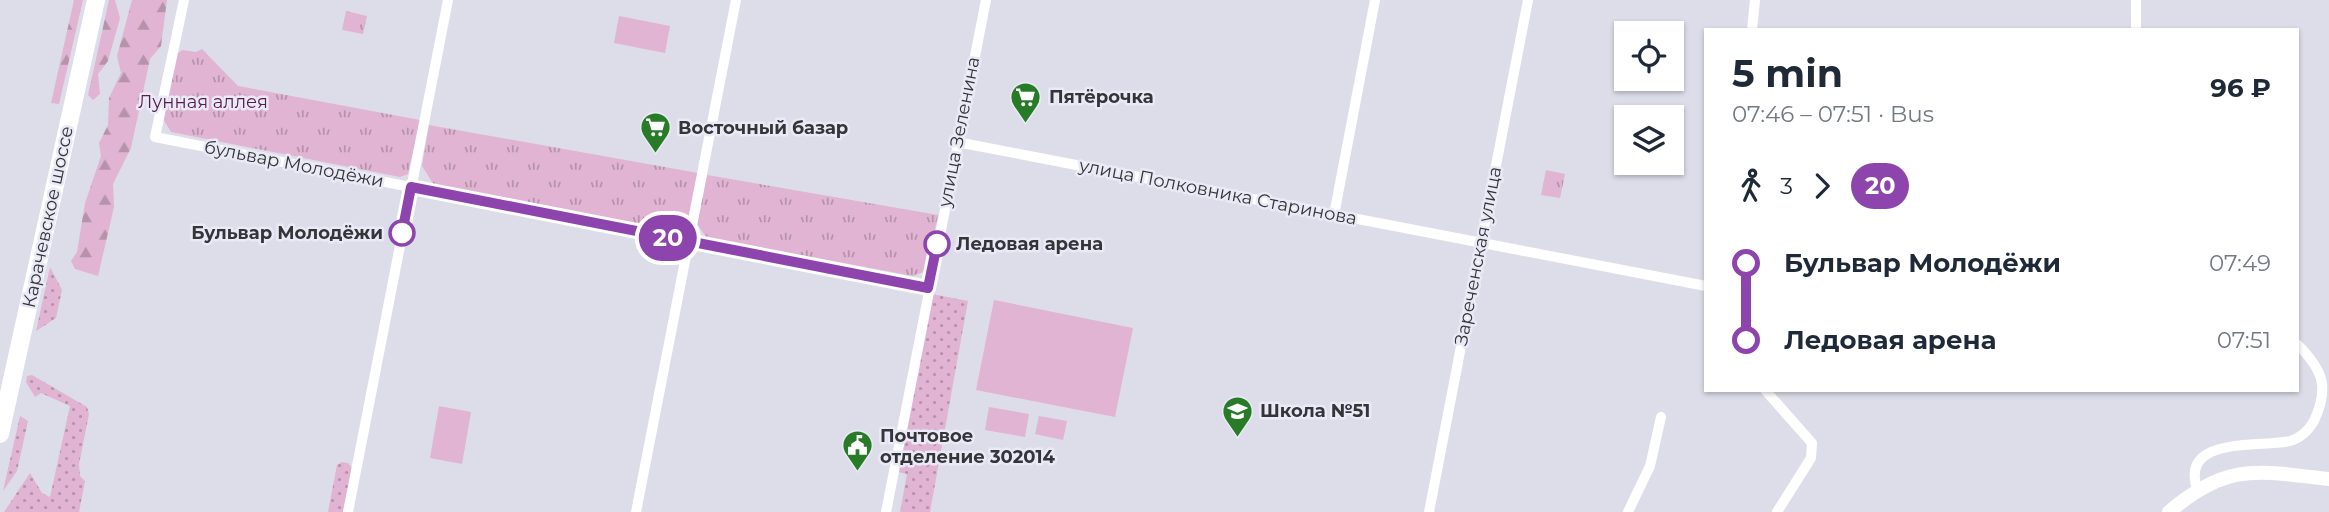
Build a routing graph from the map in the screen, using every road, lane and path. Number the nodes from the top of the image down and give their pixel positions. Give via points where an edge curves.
1 (96, 0) edge
2 (184, 0) edge
3 (448, 0) edge
4 (736, 0) edge
5 (986, 0) edge
6 (1375, 0) edge
7 (1528, 0) edge
8 (1755, 0) edge
9 (2136, 0) edge
10 (1752, 28) edge
11 (2136, 28) edge
12 (957, 142) junction
13 (411, 187) junction
14 (1334, 215) junction
15 (689, 243) junction
16 (1480, 244) junction
17 (1704, 286) edge
18 (928, 288) junction
19 (2299, 346) edge
20 (1767, 392) edge
21 (1661, 417) dead end
22 (0, 434) edge
23 (2329, 479) edge
24 (2197, 489) junction
25 (348, 512) edge
26 (636, 512) edge
27 (886, 512) edge
28 (1429, 512) edge
29 (1628, 512) edge
30 (1777, 512) edge
31 (2169, 512) edge

1 - 22 highway, Карачевское шоссе
2 - 13 street, бульвар Молодёжи via 155,136
3 - 13 street
4 - 15 street
5 - 12 street, улица Зеленина
6 - 14 street
7 - 16 street, Зареченская улица
8 - 10 street
9 - 11 street
12 - 14 street, улица Полковника Старинова
12 - 18 street, улица Зеленина
13 - 15 street, бульвар Молодёжи
13 - 25 street
14 - 16 street, улица Полковника Старинова
15 - 18 street, бульвар Молодёжи
15 - 26 street
16 - 17 street, улица Полковника Старинова
16 - 28 street, Зареченская улица
18 - 27 street, улица Зеленина
19 - 24 street via 2323,383 2324,402 2310,427 2292,440 2229,445 2206,456 2194,474
20 - 30 street via 1812,443 1811,458
21 - 29 street via 1650,466
23 - 24 street via 2239,473
24 - 31 street

